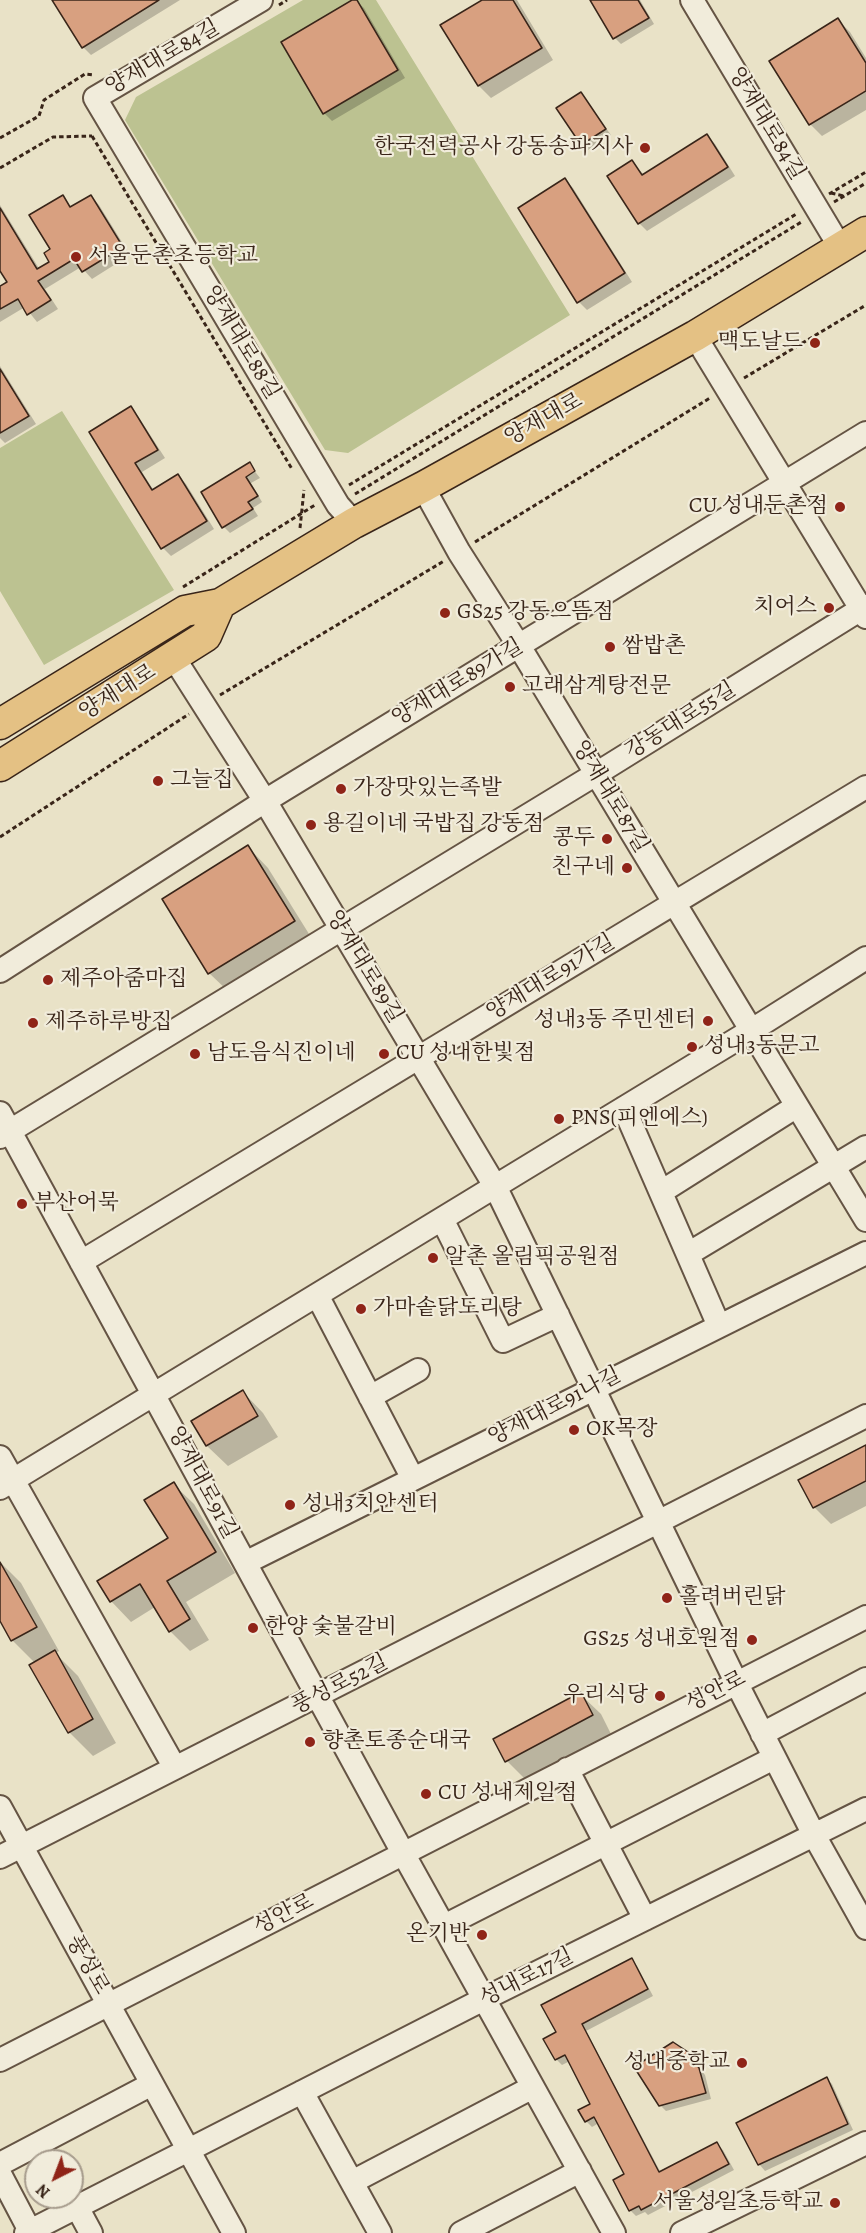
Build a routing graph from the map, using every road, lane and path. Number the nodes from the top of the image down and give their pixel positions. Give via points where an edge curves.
1 (261, 0) edge
2 (692, 0) edge
3 (95, 98) joint
4 (0, 168) edge
5 (866, 172) edge
6 (866, 183) edge
7 (816, 208) junction
8 (866, 232) edge
9 (840, 248) junction
10 (866, 305) edge
11 (695, 336) junction
12 (727, 388) junction
13 (866, 433) edge
14 (293, 472) dead end
15 (300, 482) dead end
16 (784, 483) junction
17 (423, 487) junction
18 (341, 508) junction
19 (302, 514) junction
20 (309, 522) dead end
21 (459, 552) junction
22 (178, 590) dead end
23 (220, 604) junction
24 (864, 610) edge
25 (519, 646) junction
26 (174, 658) junction
27 (204, 705) junction
28 (0, 724) edge
29 (0, 766) edge
30 (596, 774) junction
31 (866, 787) edge
32 (265, 801) junction
33 (0, 837) edge
34 (674, 903) junction
35 (340, 928) junction
36 (866, 958) edge
37 (0, 971) edge
38 (752, 1030) junction
39 (418, 1058) junction
40 (797, 1106) junction
41 (624, 1108) junction
42 (3, 1127) edge
43 (866, 1147) edge
44 (834, 1167) junction
45 (495, 1186) junction
46 (661, 1192) junction
47 (442, 1219) junction
48 (866, 1220) edge
49 (866, 1253) edge
50 (688, 1254) junction
51 (81, 1262) junction
52 (317, 1295) junction
53 (558, 1315) junction
54 (719, 1326) junction
55 (418, 1370) dead end
56 (593, 1388) junction
57 (154, 1394) junction
58 (370, 1397) junction
59 (866, 1416) edge
60 (0, 1457) edge
61 (413, 1479) junction
62 (6, 1484) edge
63 (658, 1523) junction
64 (245, 1563) junction
65 (866, 1617) edge
66 (866, 1679) edge
67 (736, 1682) junction
68 (318, 1696) junction
69 (762, 1734) junction
70 (774, 1758) junction
71 (175, 1768) junction
72 (567, 1769) junction
73 (0, 1807) edge
74 (866, 1809) edge
75 (814, 1835) junction
76 (606, 1844) junction
77 (21, 1846) junction
78 (403, 1853) junction
79 (0, 1857) edge
80 (645, 1919) junction
81 (444, 1926) junction
82 (866, 1928) edge
83 (484, 1999) junction
84 (109, 2006) junction
85 (0, 2060) edge
86 (152, 2084) junction
87 (533, 2087) junction
88 (302, 2092) junction
89 (866, 2143) edge
90 (188, 2150) junction
91 (0, 2164) edge
92 (580, 2171) junction
93 (0, 2174) edge
94 (352, 2182) junction
95 (84, 2203) edge
96 (73, 2209) edge
97 (78, 2209) edge
98 (28, 2232) edge
99 (91, 2233) edge
100 (234, 2233) edge
101 (380, 2233) edge
102 (460, 2233) edge
103 (614, 2233) edge
104 (681, 2233) edge

1 - 3 street, 양재대로84길
2 - 7 street, 양재대로84길
3 - 18 street, 양재대로88길
4 - 14 path via 53,137 92,136
5 - 7 path
6 - 7 path
7 - 9 street, 양재대로84길
7 - 18 path
7 - 18 path
8 - 9 main road, 양재대로
9 - 11 main road, 양재대로
10 - 12 path
11 - 12 street
11 - 17 main road, 양재대로
12 - 16 street
12 - 21 path
13 - 16 street, 양재대로89가길
15 - 19 path via 306,492
16 - 24 street
16 - 25 street, 양재대로89가길
17 - 18 main road, 양재대로
17 - 21 street, 양재대로87길
18 - 19 path
18 - 23 main road, 양재대로
19 - 20 path via 300,528
19 - 22 path
21 - 25 street, 양재대로87길
21 - 27 path
23 - 26 main road, 양재대로 via 206,636
23 - 28 main road, 양재대로 via 185,611
24 - 30 street, 강동대로55길
25 - 30 street, 양재대로87길
25 - 32 street, 양재대로89가길
26 - 27 street, 양재대로89길
26 - 29 main road, 양재대로
27 - 32 street, 양재대로89길
27 - 33 path
30 - 34 street, 양재대로87길
30 - 35 street, 강동대로55길
31 - 34 street, 양재대로91가길
32 - 35 street, 양재대로89길
32 - 37 street, 양재대로89가길
34 - 38 street, 양재대로87길
34 - 39 street, 양재대로91가길
35 - 39 street, 양재대로89길
35 - 42 street, 강동대로55길
36 - 38 street
38 - 40 street, 양재대로87길
38 - 41 street
39 - 45 street, 양재대로89길
39 - 51 street, 양재대로91가길
40 - 44 street, 양재대로87길
40 - 46 street
41 - 45 street
41 - 46 street
42 - 51 street, 양재대로91길
43 - 44 street
44 - 48 street, 양재대로87길
44 - 50 street
45 - 47 street
45 - 53 street, 양재대로89길
46 - 50 street
47 - 52 street
47 - 53 street via 503,1341
49 - 54 street, 양재대로91나길
50 - 54 street
51 - 57 street, 양재대로91길
52 - 57 street
52 - 58 street
53 - 56 street, 양재대로89길
54 - 56 street, 양재대로91나길
55 - 58 street
56 - 61 street, 양재대로91나길
56 - 63 street, 양재대로89길
57 - 62 street
57 - 64 street, 양재대로91길
58 - 61 street
59 - 63 street, 풍성로52길
60 - 62 street
61 - 64 street, 양재대로91나길
62 - 71 street
63 - 67 street, 양재대로89길
63 - 68 street, 풍성로52길
64 - 68 street, 양재대로91길
65 - 67 street, 성안로
66 - 69 street
67 - 69 street, 양재대로89길
67 - 72 street, 성안로
68 - 71 street, 풍성로52길
68 - 78 street, 양재대로91길
69 - 70 street, 양재대로89길
70 - 75 street, 양재대로89길
70 - 76 street
71 - 77 street, 풍성로52길
72 - 76 street
72 - 78 street, 성안로
73 - 77 street, 풍성로
74 - 75 street, 성내로17길
75 - 80 street, 성내로17길
75 - 82 street, 양재대로89길
76 - 80 street
76 - 81 street
77 - 79 street
77 - 84 street, 풍성로
78 - 81 street, 양재대로91길
78 - 84 street, 성안로
80 - 83 street, 성내로17길
81 - 83 street, 양재대로91길
83 - 87 street, 양재대로91길
83 - 88 street, 성내로17길
84 - 85 street, 성안로
84 - 86 street, 풍성로
86 - 90 street, 풍성로
86 - 91 street
87 - 92 street, 양재대로91길
87 - 94 street
88 - 90 street, 성내로17길
88 - 94 street
89 - 104 street
90 - 95 street, 성내로17길
90 - 100 street, 풍성로
92 - 102 street
92 - 103 street, 양재대로91길
93 - 98 street
94 - 101 street
96 - 98 street, 성내로17길
97 - 99 street

